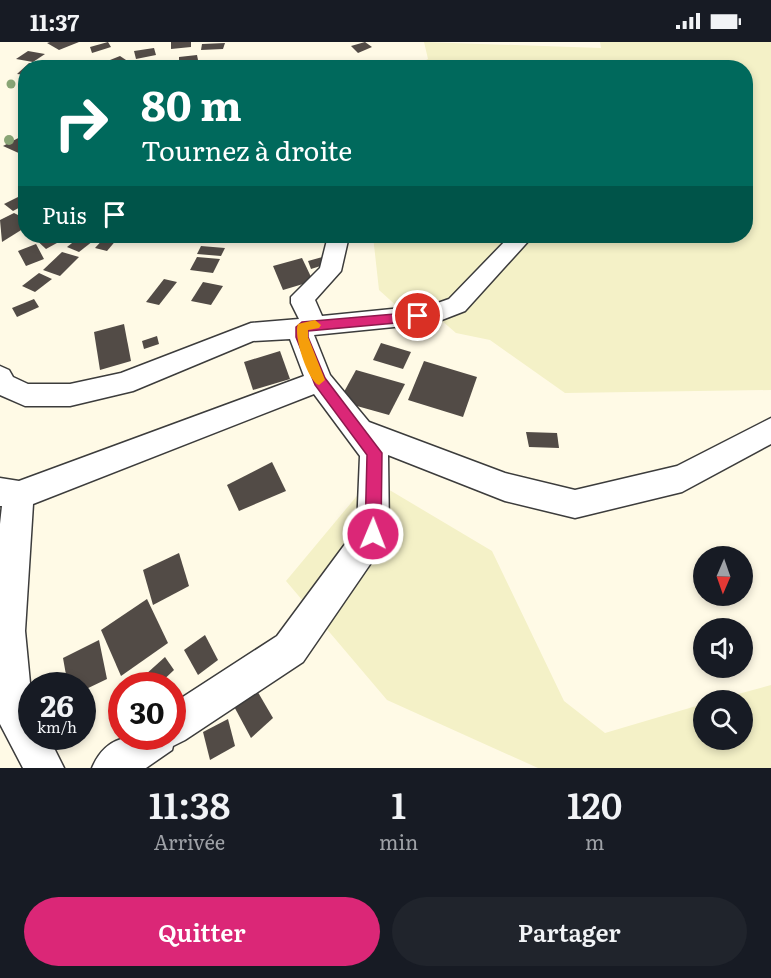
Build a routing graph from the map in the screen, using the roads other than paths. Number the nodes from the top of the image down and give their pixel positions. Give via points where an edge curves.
1 (337, 243) edge
2 (515, 243) edge
3 (309, 326) junction
4 (0, 377) edge
5 (319, 381) junction
6 (771, 429) edge
7 (359, 431) junction
8 (9, 493) edge
9 (186, 718) edge
10 (138, 750) edge
11 (44, 768) edge
12 (112, 768) edge

1 - 3 street via 330,272 303,297
2 - 3 street via 457,305 434,314
3 - 4 street via 251,332 124,383 70,395 25,395 3,384
3 - 5 street via 302,337
5 - 7 street
5 - 8 street
6 - 7 street via 682,478 575,504 505,487
7 - 9 street via 374,453 373,534 290,650
8 - 11 street via 4,664 14,711
10 - 12 street

